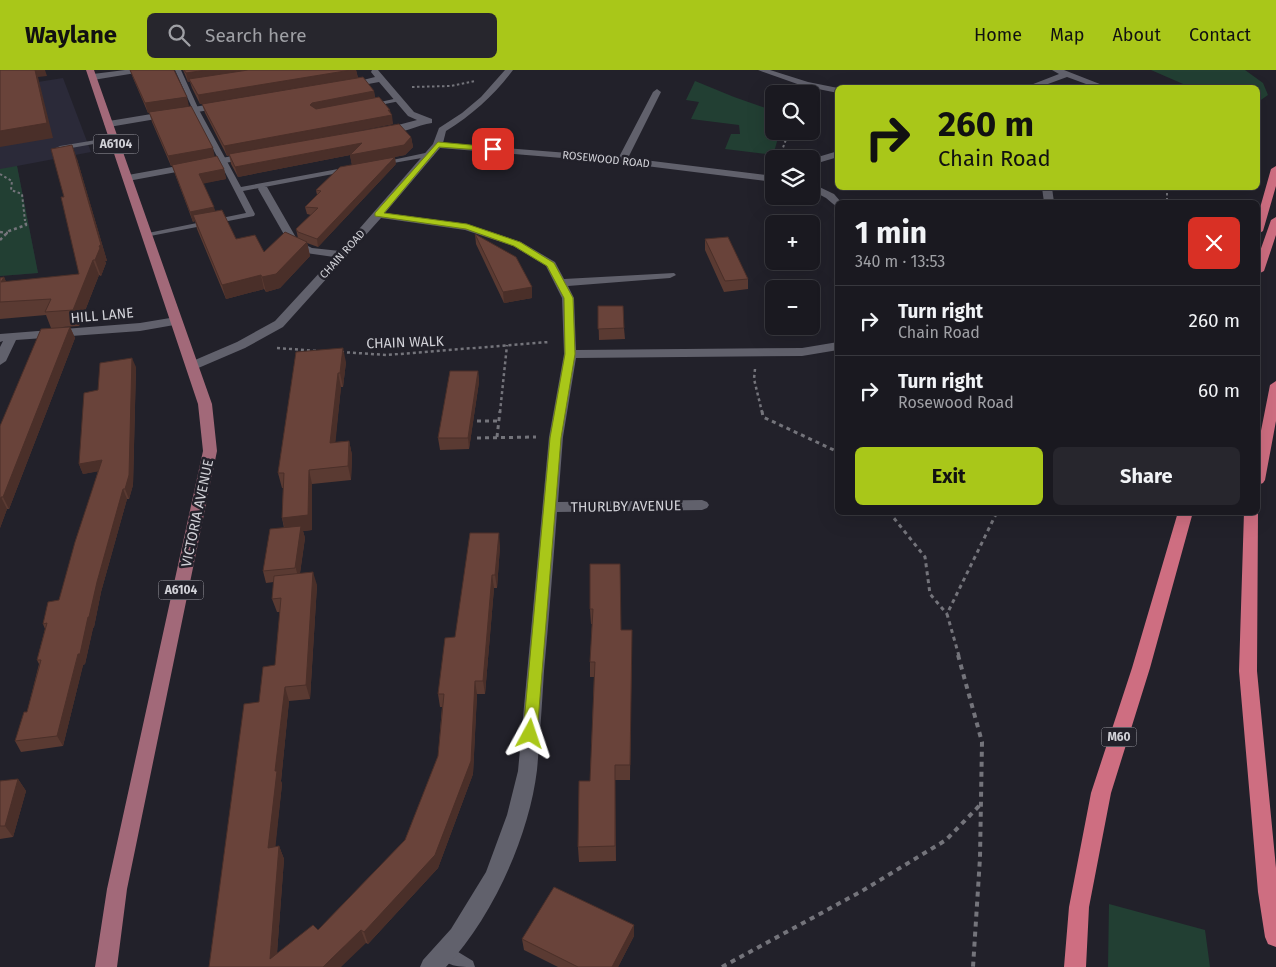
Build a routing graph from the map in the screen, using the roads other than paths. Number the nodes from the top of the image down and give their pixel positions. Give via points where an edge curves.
1 (142, 70) edge
2 (178, 70) edge
3 (373, 70) edge
4 (762, 70) edge
5 (1056, 70) edge
6 (508, 71) edge
7 (92, 74) edge
8 (1067, 74) junction
9 (380, 79) junction
10 (195, 85) edge
11 (1036, 85) edge
12 (1098, 85) edge
13 (185, 86) junction
14 (341, 86) edge
15 (835, 90) edge
16 (657, 92) dead end
17 (398, 100) junction
18 (235, 103) edge
19 (362, 106) edge
20 (196, 110) junction
21 (425, 120) junction
22 (109, 124) junction
23 (447, 125) junction
24 (374, 133) edge
25 (114, 139) junction
26 (438, 144) junction
27 (60, 148) edge
28 (261, 154) edge
29 (430, 154) junction
30 (835, 155) edge
31 (820, 159) edge
32 (223, 160) junction
33 (622, 160) junction
34 (372, 165) edge
35 (353, 168) edge
36 (1276, 169) edge
37 (128, 178) junction
38 (765, 178) edge
39 (263, 189) dead end
40 (239, 190) junction
41 (820, 191) edge
42 (835, 202) edge
43 (378, 215) junction
44 (1276, 220) edge
45 (1260, 225) edge
46 (148, 235) junction
47 (342, 254) junction
48 (1260, 265) edge
49 (670, 275) dead end
50 (562, 283) junction
51 (176, 321) junction
52 (6, 337) edge
53 (835, 346) edge
54 (570, 347) junction
55 (0, 361) edge
56 (192, 366) junction
57 (1276, 385) edge
58 (1260, 469) edge
59 (702, 505) dead end
60 (550, 507) junction
61 (1185, 515) edge
62 (1251, 515) edge
63 (1276, 937) edge
64 (445, 952) junction
65 (106, 967) edge
66 (431, 967) edge
67 (467, 967) edge
68 (1075, 967) edge

1 - 7 street
2 - 13 lane
3 - 9 street
4 - 15 street
5 - 8 street
6 - 23 street via 466,115
7 - 22 main road, VICTORIA AVENUE / A6104
8 - 11 street
8 - 12 street
9 - 14 street
9 - 17 street
10 - 13 lane
13 - 20 lane
16 - 33 street
17 - 19 lane
17 - 21 street via 411,114
18 - 20 street
20 - 22 street
20 - 32 lane
21 - 23 street
21 - 24 street
22 - 25 main road, VICTORIA AVENUE / A6104
23 - 26 street, CHAIN ROAD
25 - 27 lane
25 - 37 main road, VICTORIA AVENUE / A6104
26 - 29 street, CHAIN ROAD
26 - 33 street, ROSEWOOD ROAD
28 - 32 street
29 - 34 lane
29 - 43 street, CHAIN ROAD
30 - 31 street
32 - 37 street
32 - 40 lane
33 - 38 street, ROSEWOOD ROAD
35 - 40 lane
36 - 45 highway
37 - 46 main road, VICTORIA AVENUE / A6104
39 - 47 street via 294,243 305,249
40 - 46 lane via 251,214
41 - 42 street
43 - 47 street, CHAIN ROAD
43 - 50 street via 467,227 517,244 551,264
44 - 48 highway
46 - 51 main road, VICTORIA AVENUE / A6104
47 - 56 street, CHAIN ROAD via 279,324
49 - 50 street
50 - 54 street via 568,298
51 - 52 street, HILL LANE via 140,327
51 - 56 main road, VICTORIA AVENUE / A6104
52 - 55 street
53 - 54 street via 802,352
54 - 60 street via 556,438
56 - 65 main road, VICTORIA AVENUE / A6104 via 205,404 210,451 118,889
57 - 58 highway
59 - 60 street, THURLBY AVENUE
60 - 64 street via 527,771 518,812 504,855 485,894
61 - 68 highway, M60 via 1101,793 1079,907
62 - 63 highway via 1248,671 1268,892
64 - 66 street
64 - 67 lane

